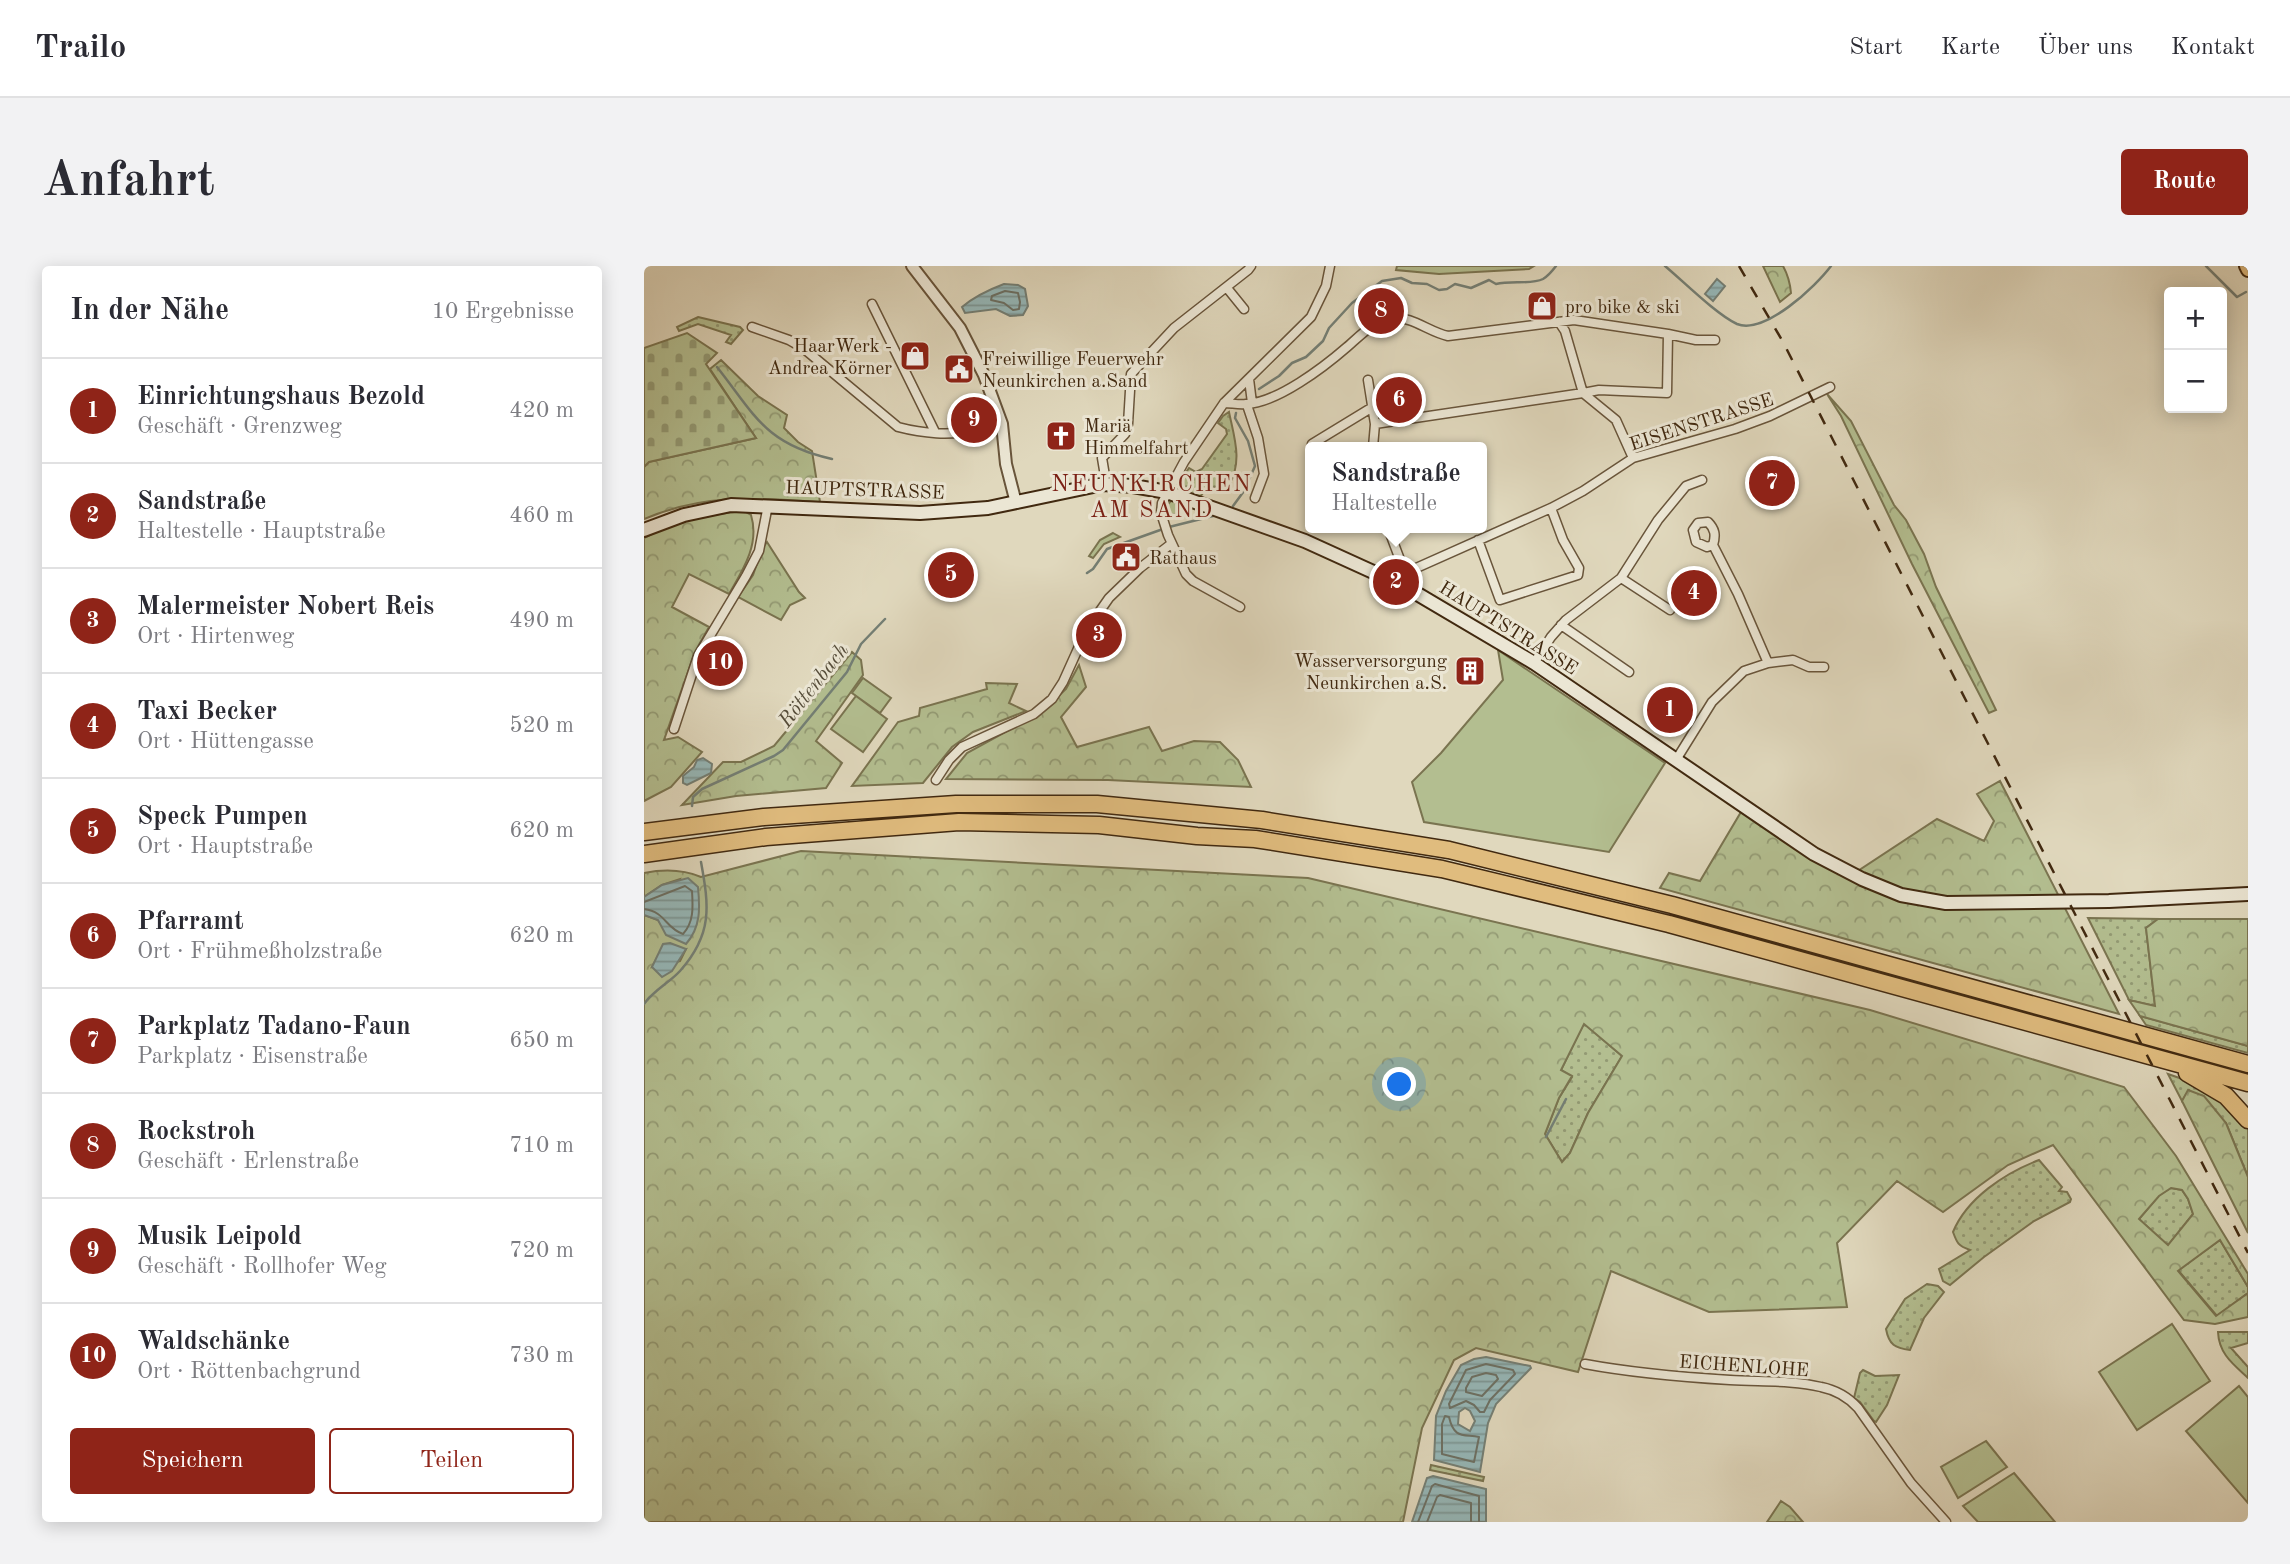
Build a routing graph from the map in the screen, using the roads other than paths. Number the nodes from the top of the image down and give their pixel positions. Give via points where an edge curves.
1 (912, 266) edge
2 (1251, 266) edge
3 (1330, 266) edge
4 (1227, 288) junction
5 (872, 304) dead end
6 (1244, 309) dead end
7 (1559, 322) junction
8 (752, 327) dead end
9 (1668, 334) junction
10 (1715, 340) dead end
11 (1250, 379) junction
12 (1368, 380) dead end
13 (1830, 387) dead end
14 (1583, 393) junction
15 (1224, 403) junction
16 (1250, 404) junction
17 (1371, 408) junction
18 (999, 416) junction
19 (1375, 424) junction
20 (934, 432) junction
21 (1315, 442) edge
22 (1373, 442) edge
23 (1633, 458) junction
24 (1702, 480) dead end
25 (1104, 484) junction
26 (1167, 492) junction
27 (1255, 498) dead end
28 (1016, 503) junction
29 (768, 505) junction
30 (1551, 508) junction
31 (644, 530) edge
32 (1390, 533) edge
33 (1169, 540) junction
34 (1478, 540) junction
35 (1713, 545) dead end
36 (1621, 578) junction
37 (1404, 579) junction
38 (1240, 607) dead end
39 (1670, 610) dead end
40 (1561, 625) junction
41 (1534, 663) junction
42 (1768, 663) junction
43 (1824, 667) dead end
44 (1629, 672) dead end
45 (674, 729) dead end
46 (1676, 760) junction
47 (936, 780) dead end
48 (644, 832) edge
49 (644, 854) edge
50 (2248, 894) edge
51 (2109, 901) junction
52 (2248, 902) edge
53 (2160, 1058) junction
54 (2248, 1064) edge
55 (2248, 1083) edge
56 (2248, 1120) edge
57 (1585, 1364) dead end
58 (1946, 1522) edge

1 - 18 street via 960,328
2 - 4 street
3 - 11 street via 1311,317
4 - 6 street
4 - 25 street via 1174,328 1131,374 1128,424 1125,434 1102,458
5 - 20 street
7 - 9 street via 1600,322
7 - 14 street
7 - 16 street via 1448,336 1411,320 1388,319 1316,372
8 - 20 street via 803,348 898,427
9 - 10 street
9 - 14 street via 1667,393
11 - 15 street
11 - 16 street
12 - 17 street
13 - 23 street, EISENSTRASSE via 1735,429
14 - 19 street
14 - 23 street via 1616,420
15 - 16 street
15 - 26 street
16 - 27 street via 1264,474
17 - 19 street
17 - 21 street
18 - 20 street via 978,429
18 - 28 street
19 - 22 street
23 - 30 street, EISENSTRASSE
24 - 36 street via 1686,486 1674,499
25 - 26 main road, HAUPTSTRASSE
25 - 28 main road, HAUPTSTRASSE
26 - 33 street via 1161,516
26 - 37 main road, HAUPTSTRASSE
28 - 29 main road, HAUPTSTRASSE via 919,513
29 - 31 main road, HAUPTSTRASSE via 716,507
29 - 45 street via 758,551 698,656
30 - 34 street, EISENSTRASSE
30 - 34 street via 1579,568 1578,575 1500,600
32 - 37 street
33 - 38 street via 1193,581
33 - 47 street via 1109,598 1086,631 1052,699 1034,714 962,747
34 - 37 street, EISENSTRASSE
35 - 42 street
36 - 39 street
36 - 40 street
37 - 41 main road, HAUPTSTRASSE
40 - 41 street
40 - 44 street
41 - 46 main road, HAUPTSTRASSE
42 - 43 street via 1793,660
42 - 46 street via 1744,671 1723,689
46 - 51 main road, HAUPTSTRASSE via 1814,854 1901,895 1946,904
48 - 54 highway via 764,817 956,804 1097,804 1262,820 1462,853 1672,905
49 - 53 highway via 766,837 958,822 1099,825 1255,839 1442,869 1656,921
50 - 51 main road
51 - 52 main road
53 - 55 highway
53 - 56 highway via 2226,1096
57 - 58 street, EICHENLOHE via 1684,1378 1820,1386 1849,1398 1911,1483

